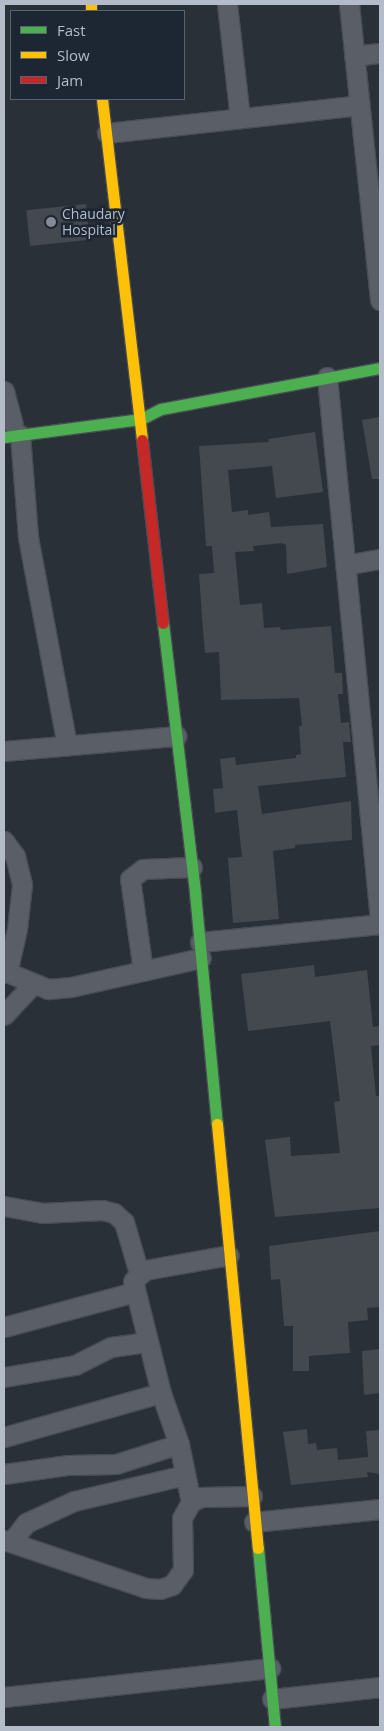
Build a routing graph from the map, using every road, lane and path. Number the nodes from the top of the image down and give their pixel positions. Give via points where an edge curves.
1 (226, 4) edge
2 (349, 4) edge
3 (380, 53) edge
4 (354, 56) junction
5 (102, 100) edge
6 (359, 105) junction
7 (240, 118) junction
8 (107, 133) junction
9 (375, 201) edge
10 (380, 300) edge
11 (380, 368) edge
12 (327, 376) junction
13 (4, 391) edge
14 (140, 414) junction
15 (10, 430) edge
16 (380, 559) edge
17 (345, 566) junction
18 (176, 736) junction
19 (67, 745) junction
20 (4, 751) edge
21 (4, 841) edge
22 (192, 867) junction
23 (380, 919) edge
24 (380, 924) edge
25 (201, 950) junction
26 (5, 972) edge
27 (143, 972) junction
28 (32, 984) junction
29 (4, 1014) edge
30 (4, 1206) edge
31 (229, 1255) junction
32 (139, 1273) junction
33 (135, 1292) junction
34 (4, 1326) edge
35 (148, 1342) junction
36 (4, 1377) edge
37 (161, 1393) junction
38 (4, 1437) edge
39 (179, 1444) junction
40 (4, 1474) edge
41 (185, 1475) junction
42 (252, 1496) junction
43 (190, 1502) junction
44 (380, 1510) edge
45 (254, 1522) junction
46 (8, 1541) edge
47 (270, 1668) junction
48 (380, 1687) edge
49 (4, 1697) edge
50 (272, 1699) junction
51 (275, 1727) edge

1 - 7 street
2 - 4 street
3 - 4 street
4 - 6 street
5 - 8 street
6 - 7 street
6 - 9 street
7 - 8 street
8 - 14 street
9 - 10 street
11 - 12 street
12 - 14 street
12 - 17 street
13 - 15 street
14 - 15 street
14 - 18 street
15 - 19 street
16 - 17 street
17 - 23 street
18 - 19 street
18 - 22 street
19 - 20 street
21 - 26 street via 15,856 22,885 17,929
22 - 25 street
22 - 27 street via 143,870 130,880
24 - 25 street
25 - 27 street
25 - 31 street
26 - 28 street
27 - 28 street via 71,987 48,989
28 - 29 street
30 - 32 street via 42,1213 102,1210 114,1213 124,1222
31 - 32 street
31 - 42 street
32 - 33 street via 133,1281
33 - 34 street
33 - 35 street
35 - 36 street via 111,1347 75,1365
35 - 37 street
37 - 38 street
37 - 39 street
39 - 40 street via 116,1464 68,1465
39 - 41 street
41 - 43 street
41 - 46 street via 74,1501 26,1523
42 - 43 street via 202,1497
42 - 45 street
43 - 46 street via 182,1518 183,1570 172,1585 160,1589 146,1588
44 - 45 street
45 - 47 street
47 - 49 street
47 - 50 street
48 - 50 street
50 - 51 street

